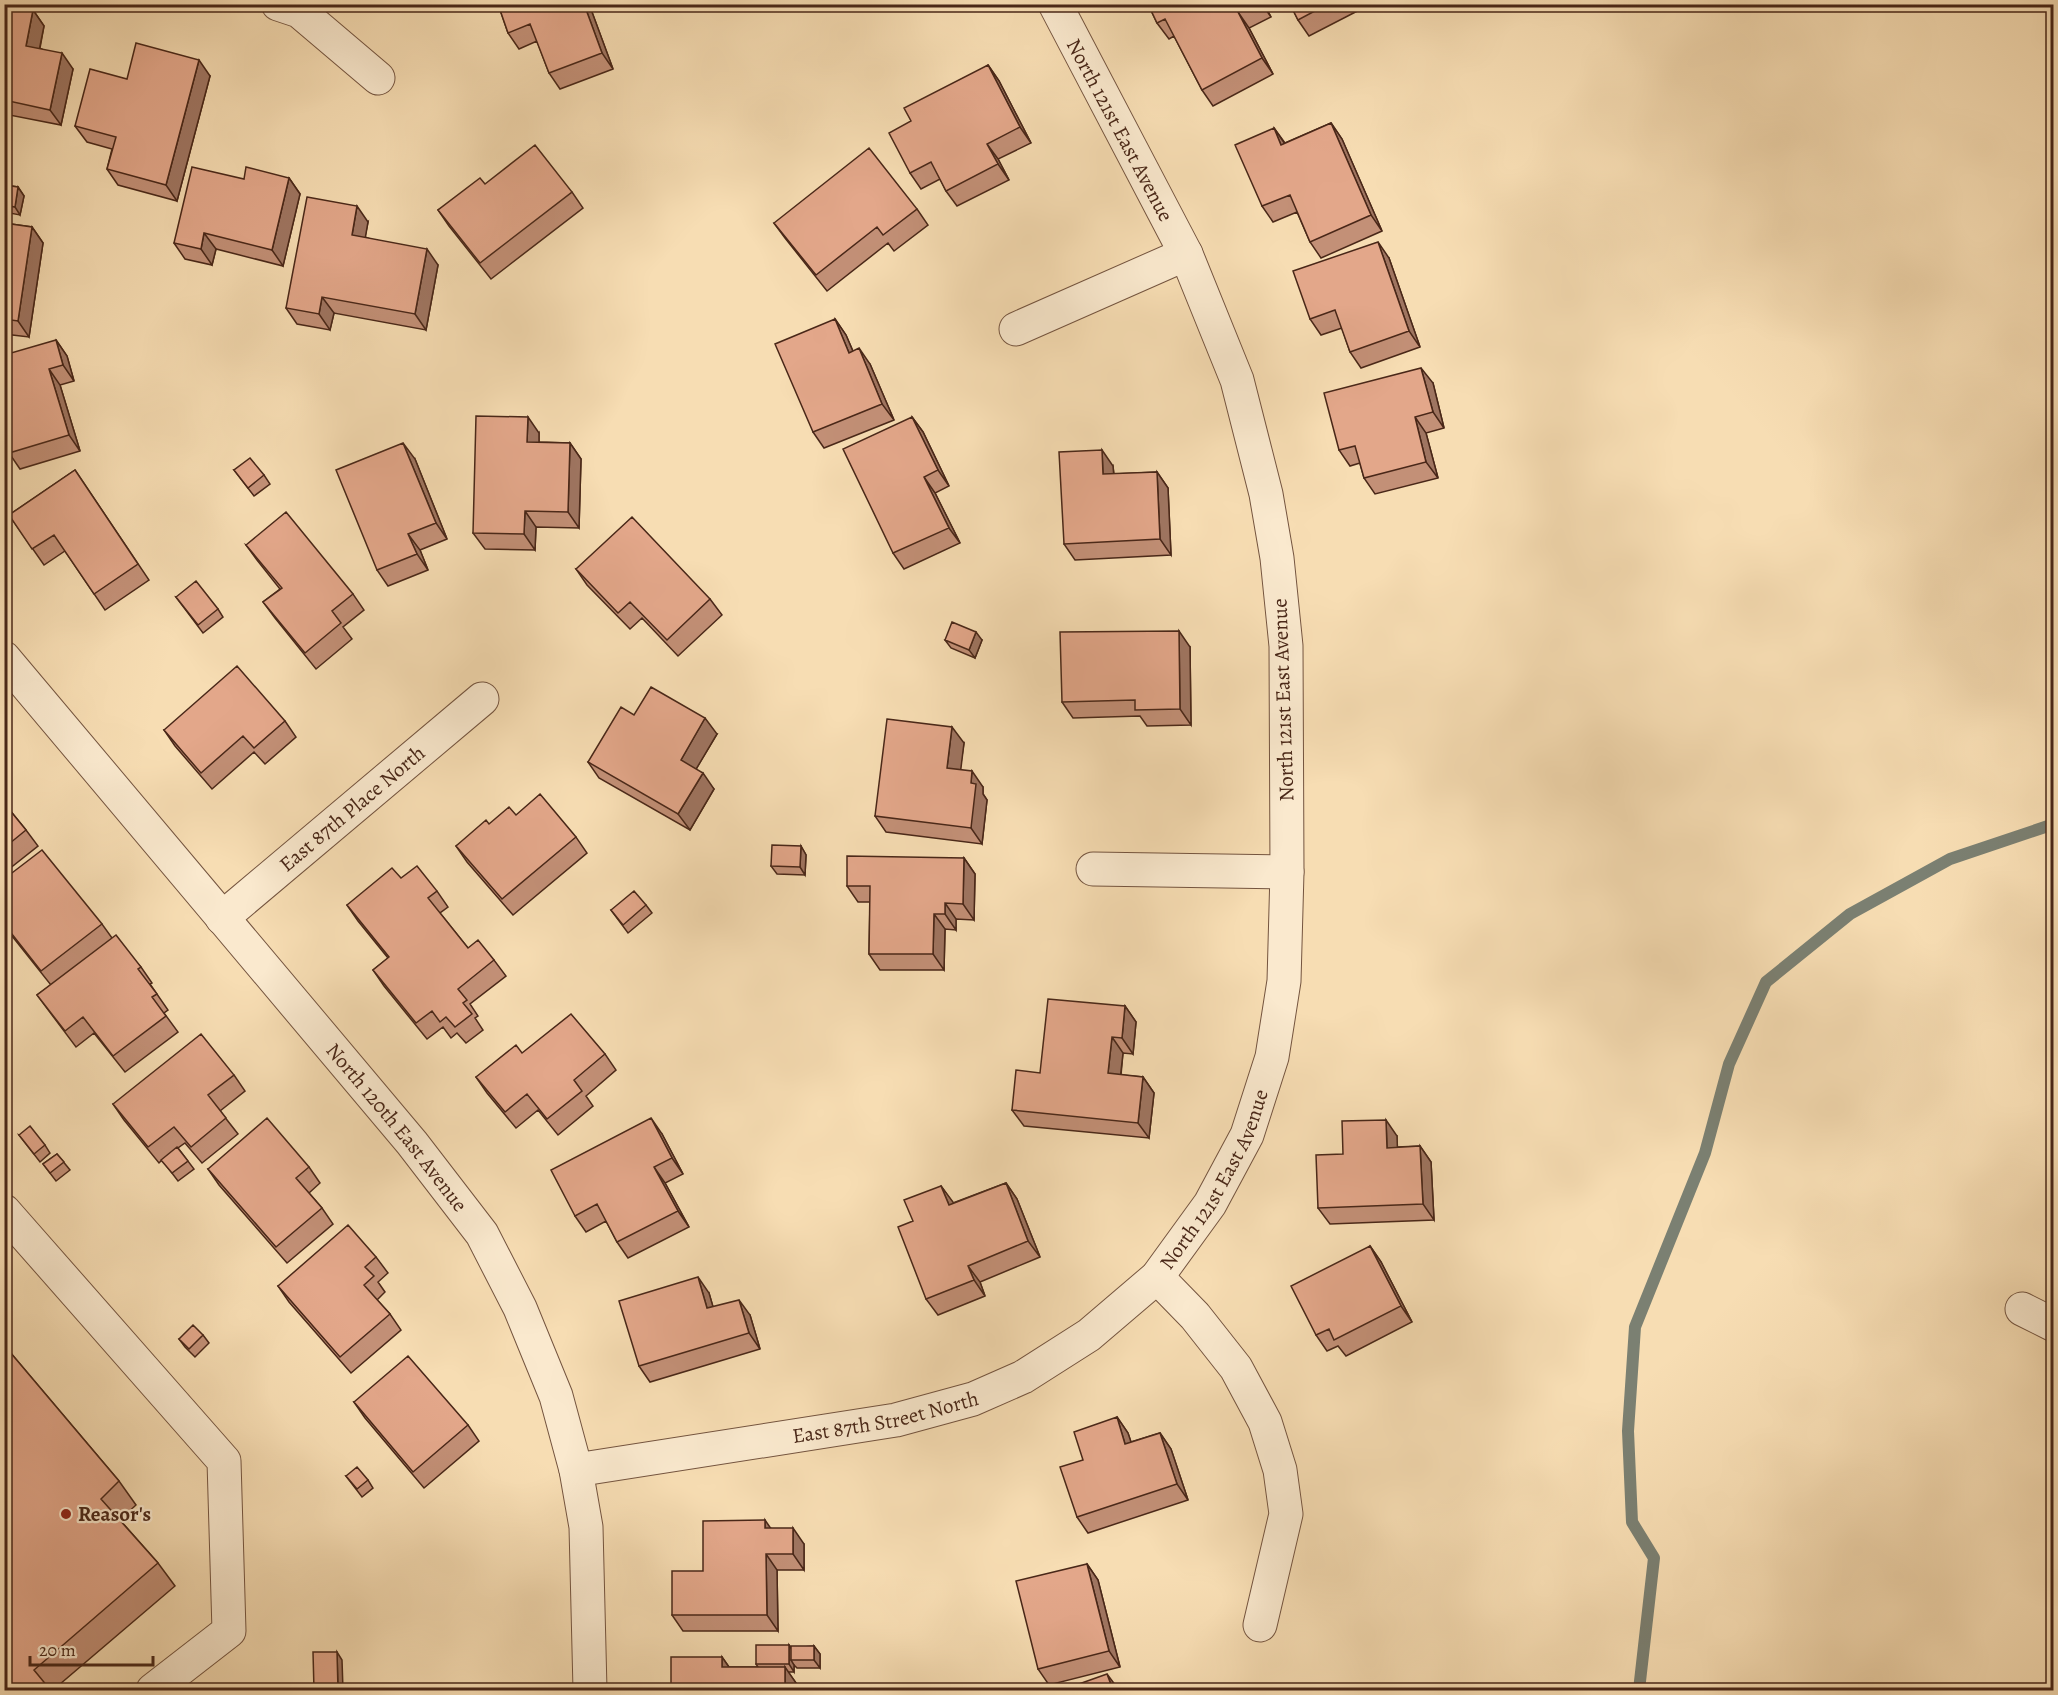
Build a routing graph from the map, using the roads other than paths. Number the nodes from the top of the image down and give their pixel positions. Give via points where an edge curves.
1 (278, 4) edge
2 (1055, 4) edge
3 (378, 78) dead end
4 (1186, 254) junction
5 (1016, 329) dead end
6 (4, 658) edge
7 (482, 699) dead end
8 (1093, 869) dead end
9 (1287, 872) junction
10 (222, 918) junction
11 (4, 1211) edge
12 (1157, 1277) junction
13 (2022, 1309) dead end
14 (2054, 1325) edge
15 (576, 1470) junction
16 (1260, 1624) dead end
17 (153, 1690) edge
18 (590, 1690) edge

1 - 3 street via 299,11
2 - 4 street, North 121st East Avenue
4 - 5 street
4 - 9 street, North 121st East Avenue via 1237,380 1266,494 1277,558 1286,646
6 - 10 street, North 120th East Avenue
7 - 10 street, East 87th Place North
8 - 9 street
9 - 12 street, North 121st East Avenue via 1284,981 1272,1058 1251,1124 1210,1204
10 - 15 street, North 120th East Avenue via 412,1143 482,1234 520,1308 556,1396
11 - 17 street via 224,1461 229,1631
12 - 15 street, East 87th Street North via 1089,1335 1023,1377 974,1399 896,1420
12 - 16 street, North 121st East Avenue via 1236,1368 1265,1422 1280,1470 1286,1514
13 - 14 street
15 - 18 street, North 120th East Avenue via 586,1527

